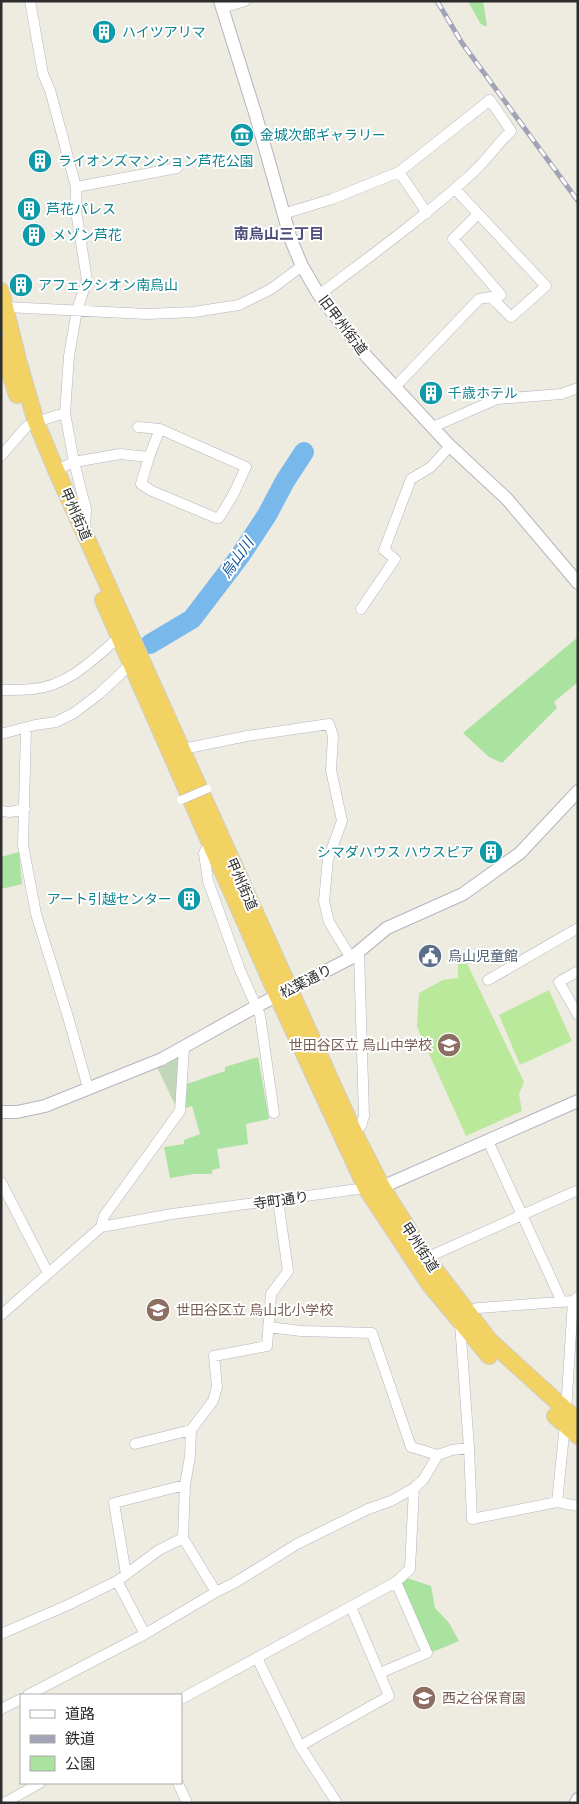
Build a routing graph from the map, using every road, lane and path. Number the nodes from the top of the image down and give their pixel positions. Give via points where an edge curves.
1 (30, 1) edge
2 (245, 1) edge
3 (221, 5) edge
4 (177, 168) dead end
5 (399, 172) junction
6 (76, 187) junction
7 (455, 189) junction
8 (427, 213) junction
9 (283, 214) junction
10 (478, 214) junction
11 (302, 266) junction
12 (1, 291) edge
13 (319, 295) junction
14 (494, 301) junction
15 (5, 307) junction
16 (77, 310) junction
17 (1, 345) edge
18 (396, 387) junction
19 (578, 388) edge
20 (65, 413) junction
21 (32, 424) junction
22 (138, 427) dead end
23 (433, 427) junction
24 (160, 429) junction
25 (450, 446) junction
26 (1, 456) edge
27 (149, 457) junction
28 (74, 462) junction
29 (56, 470) junction
30 (85, 534) junction
31 (578, 583) edge
32 (361, 609) dead end
33 (119, 637) junction
34 (131, 664) junction
35 (1, 690) edge
36 (26, 728) junction
37 (1, 734) edge
38 (183, 749) junction
39 (207, 789) dead end
40 (578, 791) edge
41 (181, 800) dead end
42 (25, 809) junction
43 (1, 811) edge
44 (210, 842) junction
45 (578, 928) edge
46 (355, 955) junction
47 (578, 971) edge
48 (488, 980) dead end
49 (283, 992) junction
50 (257, 1006) junction
51 (578, 1015) edge
52 (184, 1048) junction
53 (88, 1088) junction
54 (578, 1100) edge
55 (1, 1112) edge
56 (274, 1113) dead end
57 (354, 1132) junction
58 (488, 1141) junction
59 (1, 1182) edge
60 (374, 1187) junction
61 (578, 1190) edge
62 (278, 1200) junction
63 (522, 1214) junction
64 (100, 1227) junction
65 (426, 1258) junction
66 (48, 1273) junction
67 (575, 1299) edge
68 (562, 1302) junction
69 (1, 1315) edge
70 (464, 1317) junction
71 (268, 1327) junction
72 (574, 1345) edge
73 (569, 1419) edge
74 (191, 1430) junction
75 (578, 1436) edge
76 (135, 1444) dead end
77 (469, 1448) junction
78 (438, 1455) junction
79 (185, 1485) junction
80 (414, 1488) junction
81 (557, 1502) junction
82 (578, 1506) edge
83 (183, 1538) junction
84 (121, 1577) junction
85 (396, 1582) junction
86 (216, 1592) junction
87 (351, 1607) junction
88 (1, 1634) edge
89 (145, 1634) junction
90 (257, 1658) junction
91 (380, 1673) junction
92 (30, 1694) edge
93 (182, 1698) edge
94 (20, 1700) edge
95 (1, 1709) edge
96 (300, 1746) junction
97 (39, 1784) edge
98 (178, 1784) edge
99 (23, 1798) edge
100 (578, 1799) edge
101 (4, 1803) edge
102 (187, 1803) edge
103 (337, 1803) edge
104 (576, 1803) edge

1 - 6 street via 43,74
2 - 3 street
3 - 9 street, 旧甲州街道
4 - 6 street
5 - 7 street via 490,100 511,130
5 - 8 street
5 - 9 street via 332,199
6 - 16 street via 76,211 86,280
7 - 8 street
7 - 10 street
8 - 13 street
9 - 11 street, 旧甲州街道
10 - 14 street via 453,239 502,295
10 - 14 street via 546,286 510,317
11 - 13 street, 旧甲州街道
11 - 16 street via 271,289 238,304 194,312 147,314
12 - 15 highway, 甲州街道
13 - 18 street, 旧甲州街道 via 367,357
14 - 18 street via 490,297 479,299
15 - 16 street
15 - 21 highway, 甲州街道
16 - 20 street via 69,356
17 - 21 highway, 甲州街道
18 - 23 street, 旧甲州街道
19 - 23 street via 561,394 497,399
20 - 21 street
20 - 28 street
21 - 26 street
21 - 29 highway, 甲州街道
21 - 33 highway, 甲州街道
22 - 24 street
23 - 25 street, 旧甲州街道
24 - 27 street
24 - 27 street via 246,467 233,495 216,518 142,484
25 - 31 street, 旧甲州街道 via 506,499
25 - 32 street via 431,467 411,479 384,550 395,559
27 - 28 street via 120,454
28 - 29 street
28 - 30 street via 86,509
29 - 30 highway, 甲州街道
30 - 38 highway, 甲州街道
33 - 34 highway, 甲州街道
33 - 35 street via 73,676 56,684 34,689
34 - 36 street via 74,713 56,722
34 - 44 highway, 甲州街道
36 - 37 street
36 - 42 street
38 - 46 street via 329,724 333,736 331,770 342,821 328,859 324,901 329,922
38 - 49 highway, 甲州街道
39 - 41 street, bridge
40 - 46 street, 松葉通り via 520,853 463,894 387,928
42 - 43 street
42 - 53 street via 23,846 36,914
44 - 49 highway, 甲州街道
44 - 50 street via 204,853 208,881 240,970
45 - 48 street
46 - 49 street, 松葉通り
46 - 57 street via 364,1116 361,1126
47 - 51 street via 559,982
49 - 50 street, 松葉通り
49 - 57 highway, 甲州街道
49 - 60 highway, 甲州街道
50 - 52 street, 松葉通り
50 - 56 street
52 - 53 street, 松葉通り
52 - 64 street via 180,1111 104,1216
53 - 55 street, 松葉通り via 46,1106
54 - 58 street, 寺町通り
57 - 60 highway, 甲州街道
58 - 60 street, 寺町通り
58 - 63 street
59 - 66 street
60 - 62 street, 寺町通り
60 - 65 highway, 甲州街道
60 - 70 highway, 甲州街道 via 430,1285
61 - 63 street
62 - 64 street, 寺町通り
62 - 71 street via 288,1270 271,1294
63 - 65 street
63 - 68 street
64 - 66 street
65 - 70 highway, 甲州街道
66 - 69 street
67 - 68 street
67 - 72 street
68 - 70 street via 478,1308
70 - 73 highway, 甲州街道
70 - 77 street
71 - 74 street via 267,1346 214,1356 217,1387 213,1401
71 - 78 street via 372,1333 411,1447
72 - 73 street
73 - 75 highway, 甲州街道
73 - 81 street
74 - 76 street
74 - 79 street
77 - 78 street
77 - 81 street via 472,1519
78 - 80 street via 423,1480
79 - 83 street
79 - 84 street via 114,1503
80 - 85 street via 410,1569
80 - 86 street via 297,1544
81 - 82 street
83 - 84 street via 159,1550
83 - 86 street
84 - 88 street via 68,1605
84 - 89 street
85 - 87 street
85 - 91 street via 427,1653
86 - 89 street
87 - 90 street
87 - 91 street
89 - 92 street
90 - 93 street
90 - 96 street
91 - 96 street via 389,1696
94 - 95 street
96 - 103 street
97 - 99 street
98 - 102 street
99 - 101 street
100 - 104 street

